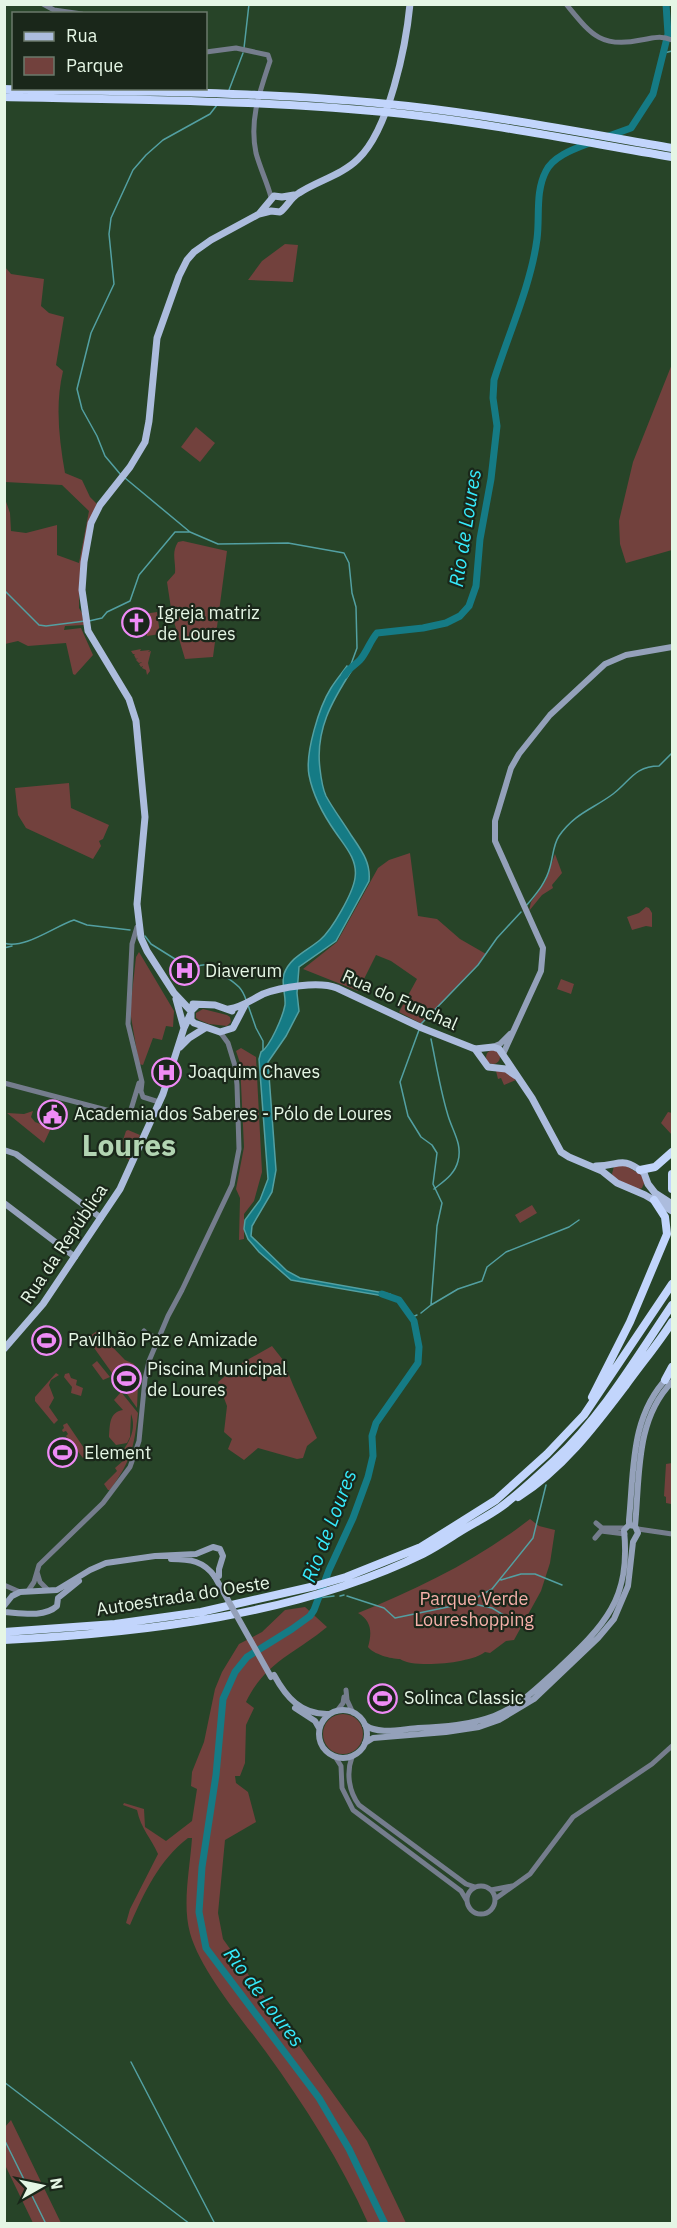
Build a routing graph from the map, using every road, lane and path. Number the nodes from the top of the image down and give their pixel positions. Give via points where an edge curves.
1 (43, 4) edge
2 (410, 4) edge
3 (566, 4) edge
4 (68, 12) edge
5 (672, 40) edge
6 (207, 52) edge
7 (39, 90) edge
8 (4, 97) edge
9 (672, 148) edge
10 (672, 157) edge
11 (295, 195) junction
12 (275, 198) junction
13 (285, 205) junction
14 (271, 211) junction
15 (258, 214) junction
16 (672, 647) edge
17 (137, 920) junction
18 (141, 940) junction
19 (132, 944) junction
20 (147, 951) junction
21 (132, 954) junction
22 (174, 993) junction
23 (182, 1003) junction
24 (197, 1005) junction
25 (244, 1005) junction
26 (229, 1009) junction
27 (190, 1013) junction
28 (236, 1020) junction
29 (184, 1028) junction
30 (205, 1028) junction
31 (233, 1028) junction
32 (220, 1032) junction
33 (512, 1032) junction
34 (228, 1042) junction
35 (490, 1048) junction
36 (178, 1049) junction
37 (475, 1049) junction
38 (504, 1055) junction
39 (483, 1058) junction
40 (498, 1067) junction
41 (140, 1079) junction
42 (4, 1083) edge
43 (523, 1083) junction
44 (143, 1097) junction
45 (134, 1100) junction
46 (159, 1102) junction
47 (5, 1150) edge
48 (672, 1152) edge
49 (613, 1165) junction
50 (592, 1166) junction
51 (640, 1170) junction
52 (672, 1174) edge
53 (611, 1177) junction
54 (647, 1179) junction
55 (672, 1189) edge
56 (637, 1192) junction
57 (654, 1200) junction
58 (4, 1203) edge
59 (672, 1204) edge
60 (672, 1211) edge
61 (101, 1218) junction
62 (75, 1257) junction
63 (672, 1284) edge
64 (672, 1305) edge
65 (671, 1325) edge
66 (144, 1331) dead end
67 (152, 1340) junction
68 (4, 1349) edge
69 (672, 1367) edge
70 (672, 1372) edge
71 (669, 1381) edge
72 (584, 1415) junction
73 (501, 1507) junction
74 (596, 1523) dead end
75 (633, 1531) junction
76 (672, 1534) edge
77 (595, 1538) dead end
78 (206, 1549) junction
79 (207, 1566) junction
80 (219, 1566) junction
81 (38, 1568) junction
82 (377, 1569) junction
83 (218, 1576) junction
84 (5, 1586) edge
85 (50, 1590) junction
86 (28, 1591) junction
87 (20, 1592) junction
88 (58, 1598) junction
89 (273, 1601) junction
90 (7, 1603) edge
91 (4, 1612) edge
92 (14, 1613) junction
93 (4, 1632) edge
94 (4, 1640) edge
95 (272, 1676) junction
96 (337, 1711) junction
97 (353, 1713) junction
98 (329, 1714) junction
99 (365, 1725) junction
100 (319, 1728) junction
101 (365, 1743) junction
102 (672, 1746) edge
103 (352, 1757) junction
104 (336, 1758) junction
105 (513, 1885) junction
106 (475, 1887) junction
107 (491, 1890) junction
108 (495, 1899) junction
109 (467, 1900) junction

1 - 4 street
2 - 11 main road via 399,65 373,138 358,160
3 - 5 street via 597,38 621,43 659,36
6 - 12 street via 239,48 268,55 270,61 255,113 254,132 256,151
7 - 9 highway, bridge via 252,96 406,106
8 - 10 highway, bridge via 314,106 404,114
11 - 12 main road
11 - 13 main road
12 - 13 main road
12 - 14 main road
12 - 15 main road
13 - 14 main road via 280,212
14 - 15 main road
15 - 17 main road via 200,247 184,265 158,338 146,438 91,523 82,580 84,614 96,647 129,699 136,721 145,817
16 - 33 main road via 626,655 605,664 550,715 511,768 495,821 495,841 543,948 541,970
17 - 18 main road
17 - 19 street
18 - 19 street
18 - 20 main road
18 - 21 street
19 - 21 street
20 - 21 street via 139,948
20 - 22 main road
21 - 41 street via 128,1024
22 - 23 main road
22 - 29 main road
23 - 24 main road
23 - 27 main road
24 - 26 main road
24 - 27 main road
25 - 26 main road, Rua do Funchal
25 - 28 main road
25 - 37 main road, Rua do Funchal via 266,993 323,984
26 - 28 main road
27 - 29 main road, Rua da República
27 - 30 main road via 194,1023
28 - 31 main road
29 - 36 main road, Rua da República
30 - 32 main road
30 - 36 main road
31 - 32 main road
31 - 34 street
32 - 34 street
33 - 35 main road
33 - 38 main road
34 - 67 street via 237,1085 236,1170 226,1201 186,1282
35 - 37 main road, Rua do Funchal
35 - 38 main road, Rua do Funchal via 499,1049
35 - 39 main road
36 - 46 main road, Rua da República
37 - 39 main road, Rua do Funchal
38 - 40 main road
38 - 43 main road, Rua do Funchal
39 - 40 main road, Rua do Funchal via 488,1067
40 - 43 main road, Rua do Funchal via 511,1071
41 - 44 street
41 - 45 street
42 - 45 street via 129,1116
43 - 50 main road, Rua do Funchal via 561,1152
44 - 45 street
44 - 46 street
46 - 61 main road, Rua da República via 130,1170
47 - 61 main road via 16,1154
48 - 51 highway via 655,1167
49 - 50 main road, Rua do Funchal
49 - 51 main road, Rua do Funchal via 623,1162
49 - 53 main road
50 - 53 main road, Rua do Funchal
51 - 54 main road
52 - 55 highway
53 - 56 main road, Rua do Funchal
54 - 56 main road via 644,1190
54 - 59 main road via 655,1193
56 - 57 main road, Rua do Funchal
57 - 60 main road, Rua do Funchal
57 - 72 highway via 665,1217 667,1234 630,1322
58 - 62 main road
61 - 62 main road, Rua da República
62 - 68 main road, Rua da República
63 - 72 highway, Autoestrada do Oeste
64 - 73 highway, Autoestrada do Oeste via 593,1420 556,1460
65 - 73 highway via 597,1423 560,1464 533,1488
66 - 67 street
67 - 81 street via 136,1453 127,1472 108,1498
69 - 71 highway
70 - 71 main road
71 - 75 main road via 645,1413 637,1434
72 - 82 highway, Autoestrada do Oeste via 496,1500 421,1547
73 - 82 highway, Autoestrada do Oeste via 424,1554
74 - 75 street via 602,1528
75 - 76 street
75 - 77 street via 601,1531
75 - 99 main road via 622,1583 609,1616 524,1700 497,1715 460,1725 378,1731
75 - 101 main road via 628,1586 614,1619 534,1700 479,1727 373,1738
78 - 79 main road via 202,1558
78 - 80 main road via 213,1547 222,1552
78 - 85 main road via 196,1554 106,1563
79 - 80 main road
79 - 83 main road
79 - 88 main road via 174,1559 117,1564 91,1573
80 - 83 main road
81 - 85 street via 39,1580
81 - 86 street
82 - 89 highway, Autoestrada do Oeste
83 - 95 main road, bridge
84 - 87 street
84 - 90 street
85 - 86 main road
85 - 88 main road
86 - 87 main road
87 - 90 main road
88 - 92 main road via 57,1606 51,1610
89 - 93 highway, Autoestrada do Oeste via 137,1622
89 - 94 highway, Autoestrada do Oeste via 162,1628
90 - 92 main road
91 - 92 main road
95 - 98 main road via 298,1705 313,1713
95 - 100 main road via 287,1702 315,1720
96 - 97 main road
96 - 97 street via 346,1690
96 - 98 main road
97 - 99 main road
98 - 100 main road
99 - 101 main road
100 - 104 main road via 323,1748
101 - 103 main road
102 - 105 street via 573,1817 530,1874
103 - 104 main road
103 - 106 street via 350,1787 359,1805
104 - 109 street via 341,1766 342,1788 353,1810 461,1891
105 - 107 street
105 - 108 street
106 - 107 street
106 - 109 street
107 - 108 street
108 - 109 street via 492,1910 482,1914 472,1910

